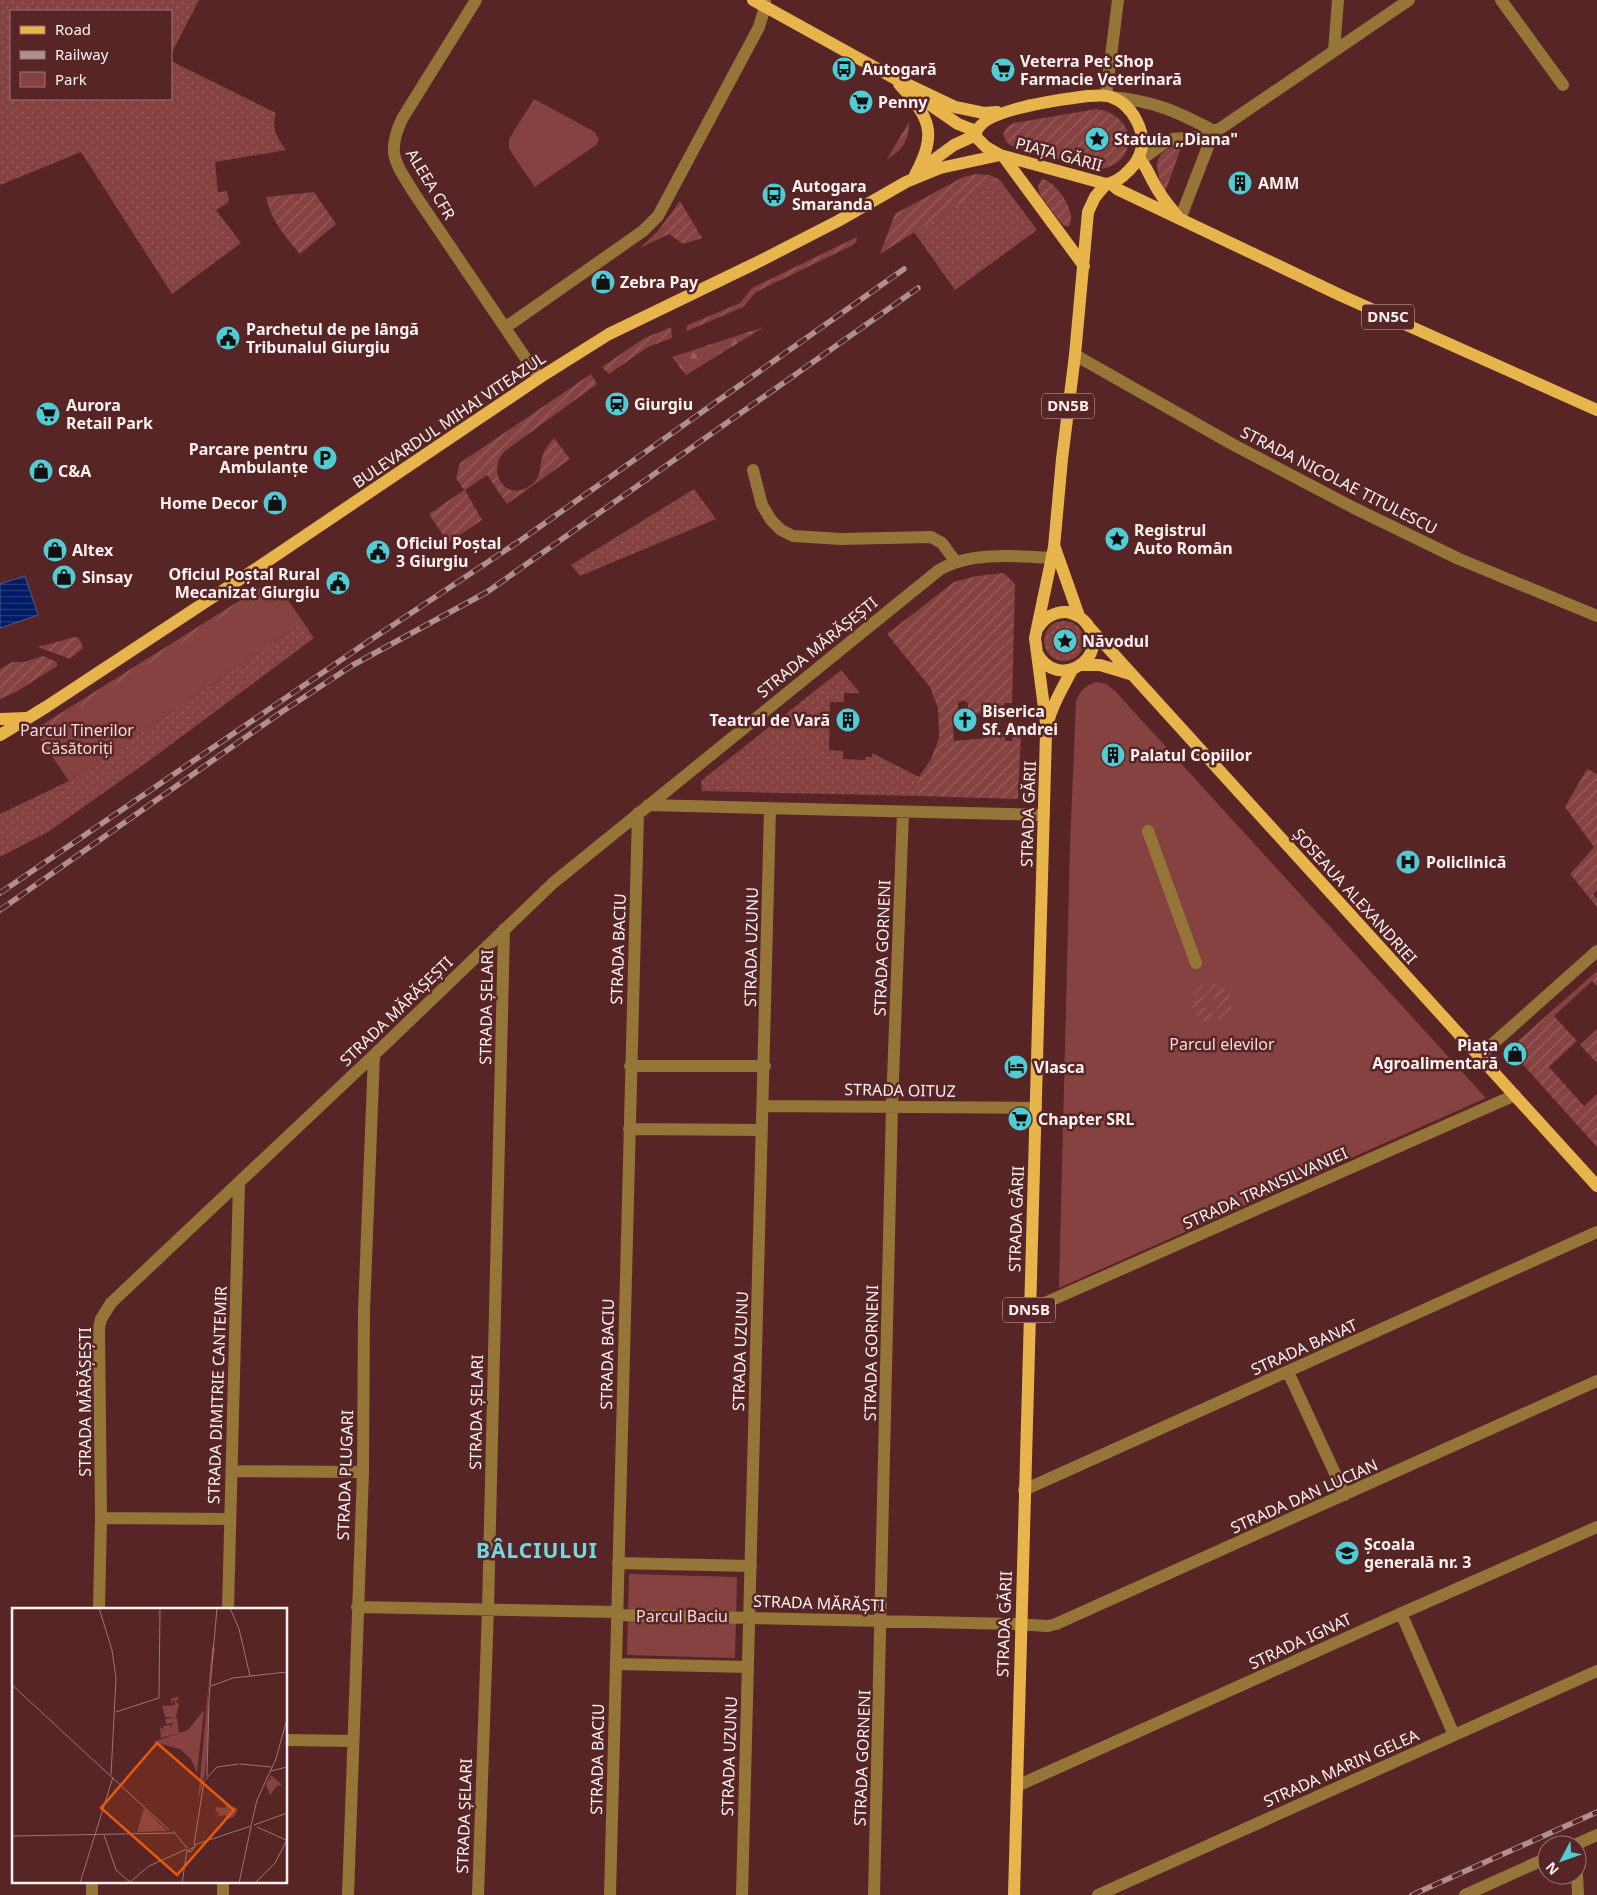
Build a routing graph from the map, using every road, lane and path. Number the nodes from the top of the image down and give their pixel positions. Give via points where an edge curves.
1 (476, 0) edge
2 (753, 0) edge
3 (1118, 0) edge
4 (1338, 0) edge
5 (1409, 0) edge
6 (1500, 0) edge
7 (765, 4) edge
8 (1334, 51) junction
9 (894, 78) junction
10 (1563, 85) dead end
11 (1108, 96) junction
12 (1005, 112) junction
13 (1214, 131) junction
14 (976, 133) junction
15 (1002, 155) junction
16 (1139, 157) junction
17 (910, 178) junction
18 (1108, 184) junction
19 (1180, 219) junction
20 (1084, 266) junction
21 (506, 327) junction
22 (1075, 355) junction
23 (539, 378) junction
24 (1597, 410) edge
25 (753, 470) dead end
26 (1053, 552) junction
27 (955, 561) junction
28 (1078, 616) junction
29 (1597, 616) edge
30 (1089, 627) junction
31 (1038, 628) junction
32 (1037, 653) junction
33 (1077, 667) junction
34 (1131, 674) junction
35 (28, 718) junction
36 (0, 719) edge
37 (1046, 726) junction
38 (0, 734) edge
39 (648, 805) junction
40 (770, 809) junction
41 (903, 812) junction
42 (638, 813) junction
43 (1044, 815) junction
44 (1148, 831) dead end
45 (504, 929) junction
46 (1597, 951) edge
47 (1196, 963) dead end
48 (374, 1055) junction
49 (1479, 1056) junction
50 (630, 1066) junction
51 (765, 1066) junction
52 (1515, 1095) junction
53 (763, 1106) junction
54 (892, 1106) junction
55 (1036, 1108) junction
56 (629, 1129) junction
57 (762, 1130) junction
58 (238, 1182) junction
59 (1597, 1186) edge
60 (1597, 1232) edge
61 (1029, 1310) junction
62 (1288, 1372) junction
63 (1597, 1381) edge
64 (232, 1471) junction
65 (363, 1472) junction
66 (1024, 1490) junction
67 (1345, 1495) junction
68 (102, 1518) junction
69 (230, 1519) junction
70 (1597, 1527) edge
71 (618, 1563) junction
72 (751, 1566) junction
73 (357, 1607) junction
74 (99, 1608) edge
75 (228, 1608) edge
76 (488, 1609) junction
77 (1401, 1613) junction
78 (617, 1614) junction
79 (749, 1618) junction
80 (882, 1622) junction
81 (1020, 1624) junction
82 (616, 1664) junction
83 (748, 1667) junction
84 (1597, 1671) edge
85 (1454, 1735) junction
86 (288, 1740) edge
87 (353, 1742) junction
88 (1017, 1786) junction
89 (1537, 1862) edge
90 (92, 1882) edge
91 (224, 1882) edge
92 (92, 1895) edge
93 (223, 1895) edge
94 (348, 1895) edge
95 (478, 1895) edge
96 (610, 1895) edge
97 (742, 1895) edge
98 (874, 1895) edge
99 (1014, 1895) edge
100 (1098, 1895) edge
101 (1464, 1895) edge

1 - 21 street, ALEEA CFR via 402,119 392,149 398,167 414,193
2 - 7 main road
3 - 11 street
4 - 8 street
5 - 8 street
6 - 10 street
7 - 9 main road
7 - 21 street via 759,27 658,216 643,231
8 - 13 street
9 - 12 main road via 962,109
9 - 14 main road via 948,118
9 - 17 main road via 917,103 928,129 925,152
11 - 12 main road, PIAȚA GĂRII via 1064,99
11 - 13 street via 1162,106
11 - 16 main road via 1127,107 1136,120 1142,145
12 - 14 main road, PIAȚA GĂRII via 983,122
13 - 16 street via 1199,137 1173,139
13 - 19 street
14 - 15 main road, PIAȚA GĂRII via 977,139 986,147
14 - 17 main road, BULEVARDUL MIHAI VITEAZUL via 946,150
15 - 17 main road, BULEVARDUL MIHAI VITEAZUL
15 - 18 main road, PIAȚA GĂRII
15 - 20 main road
16 - 18 main road, PIAȚA GĂRII via 1128,172
16 - 19 main road via 1160,194
17 - 23 main road, BULEVARDUL MIHAI VITEAZUL via 838,221 609,334
18 - 19 main road, DN5C
18 - 20 main road, DN5B via 1088,212
19 - 24 main road, DN5C
20 - 22 main road, DN5B
21 - 23 street, ALEEA CFR
22 - 26 main road, DN5B
22 - 29 street, STRADA NICOLAE TITULESCU via 1232,444 1354,508 1459,558
23 - 35 main road, BULEVARDUL MIHAI VITEAZUL via 319,528
25 - 27 street via 762,505 771,520 792,536 841,539 931,537 942,543
26 - 27 street, STRADA MĂRĂȘEȘTI
26 - 28 main road, DN5B
26 - 31 main road, DN5B
27 - 39 street, STRADA MĂRĂȘEȘTI via 939,570
28 - 30 main road, DN5B
28 - 31 main road via 1063,612 1053,614
30 - 33 main road, DN5B via 1093,637 1092,648
30 - 34 main road, ȘOSEAUA ALEXANDRIEI
31 - 32 main road, DN5B
32 - 33 main road via 1052,668 1062,671
32 - 37 main road, DN5B
33 - 34 main road via 1100,665
33 - 37 main road, STRADA GĂRII / DN5B
34 - 49 main road, ȘOSEAUA ALEXANDRIEI
35 - 36 main road
35 - 38 main road, BULEVARDUL MIHAI VITEAZUL
37 - 43 main road, STRADA GĂRII / DN5B
39 - 40 street
39 - 42 street, STRADA MĂRĂȘEȘTI
40 - 41 street
40 - 51 street, STRADA UZUNU
41 - 43 street
41 - 54 street, STRADA GORNENI
42 - 45 street, STRADA MĂRĂȘEȘTI via 553,883
42 - 50 street, STRADA BACIU
43 - 55 main road, STRADA GĂRII / DN5B
44 - 47 street
45 - 48 street, STRADA MĂRĂȘEȘTI
45 - 76 street, STRADA ȘELARI
46 - 49 street
48 - 58 street, STRADA MĂRĂȘEȘTI
48 - 65 street, STRADA PLUGARI via 364,1311
49 - 52 main road, ȘOSEAUA ALEXANDRIEI
50 - 51 street
50 - 56 street, STRADA BACIU
51 - 53 street, STRADA UZUNU
52 - 59 main road, ȘOSEAUA ALEXANDRIEI
52 - 61 street, STRADA TRANSILVANIEI
53 - 54 street, STRADA OITUZ
53 - 57 street, STRADA UZUNU
54 - 55 street, STRADA OITUZ
54 - 80 street, STRADA GORNENI
55 - 61 main road, STRADA GĂRII / DN5B
56 - 57 street
56 - 71 street, STRADA BACIU
57 - 72 street, STRADA UZUNU
58 - 64 street, STRADA DIMITRIE CANTEMIR
58 - 68 street, STRADA MĂRĂȘEȘTI via 110,1304 101,1319
60 - 62 street, STRADA BANAT
61 - 66 main road, STRADA GĂRII / DN5B
62 - 66 street, STRADA BANAT
62 - 67 street
63 - 67 street, STRADA DAN LUCIAN
64 - 65 street
64 - 69 street, STRADA DIMITRIE CANTEMIR
65 - 73 street, STRADA PLUGARI
66 - 81 main road, STRADA GĂRII / DN5B
67 - 81 street, STRADA DAN LUCIAN via 1056,1624
68 - 69 street
68 - 74 street, STRADA MĂRĂȘEȘTI
69 - 75 street, STRADA DIMITRIE CANTEMIR
70 - 77 street, STRADA IGNAT
71 - 72 street
71 - 78 street, STRADA BACIU
72 - 79 street, STRADA UZUNU
73 - 76 street, STRADA MĂRĂȘTI
73 - 87 street, STRADA PLUGARI
76 - 78 street, STRADA MĂRĂȘTI
76 - 95 street, STRADA ȘELARI
77 - 85 street
77 - 88 street, STRADA IGNAT
78 - 79 street, STRADA MĂRĂȘTI
78 - 82 street, STRADA BACIU
79 - 80 street, STRADA MĂRĂȘTI
79 - 83 street, STRADA UZUNU
80 - 81 street, STRADA MĂRĂȘTI
80 - 98 street, STRADA GORNENI
81 - 88 main road, STRADA GĂRII / DN5B
82 - 83 street
82 - 96 street, STRADA BACIU
83 - 97 street, STRADA UZUNU
84 - 85 street, STRADA MARIN GELEA
85 - 100 street, STRADA MARIN GELEA
86 - 87 street
87 - 94 street, STRADA PLUGARI
88 - 99 main road, STRADA GĂRII / DN5B
89 - 101 street
90 - 92 street
91 - 93 street

